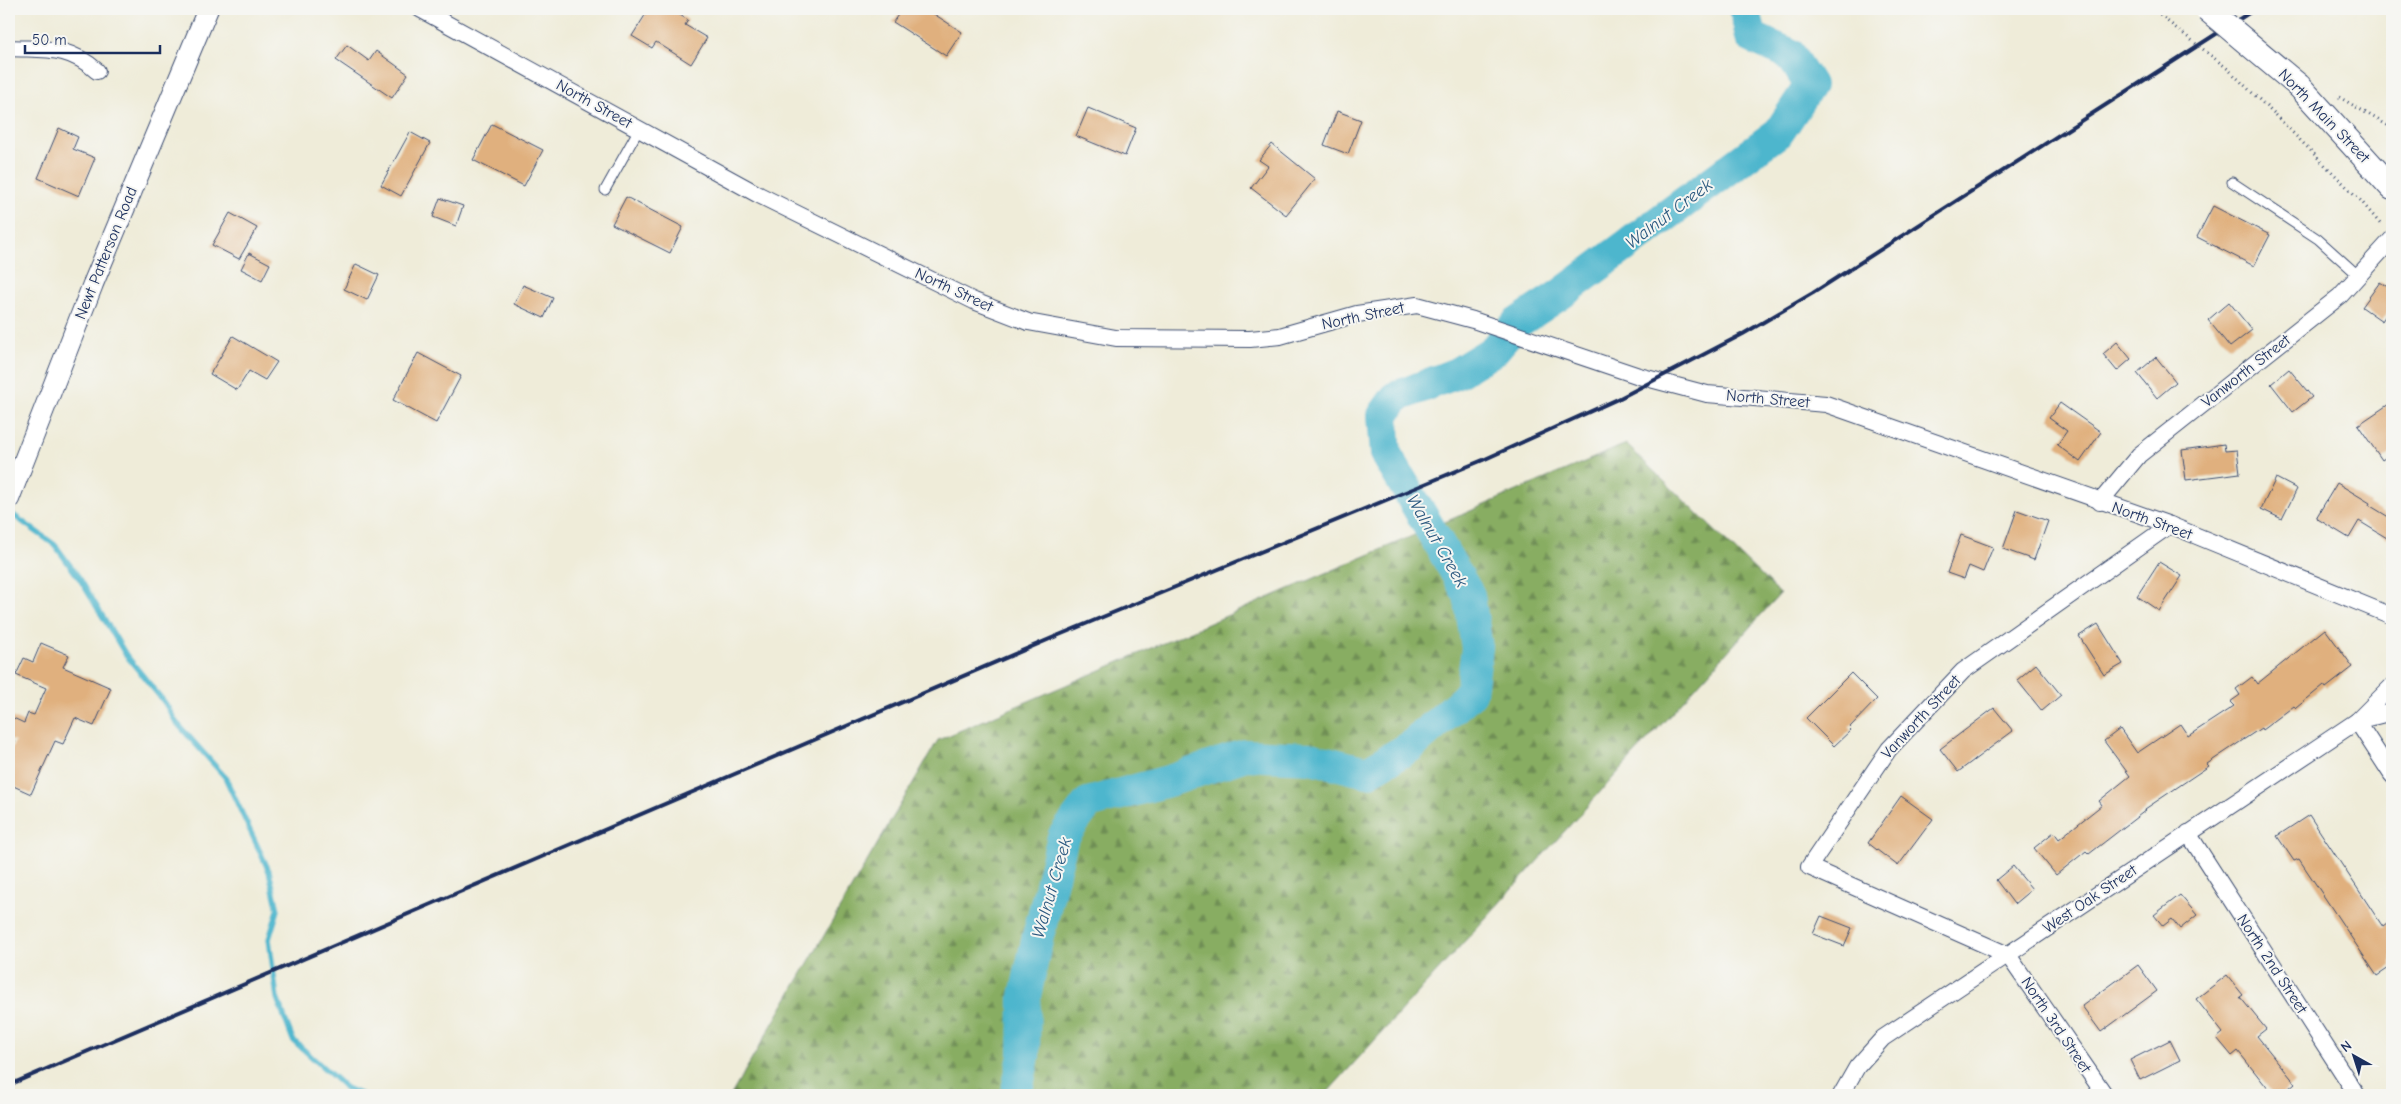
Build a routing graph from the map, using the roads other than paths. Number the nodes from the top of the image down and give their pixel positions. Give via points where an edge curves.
1 (208, 9) edge
2 (420, 9) edge
3 (2207, 9) edge
4 (9, 48) edge
5 (97, 71) dead end
6 (639, 129) junction
7 (2232, 182) dead end
8 (2392, 188) edge
9 (604, 190) dead end
10 (2389, 235) edge
11 (2358, 276) junction
12 (12, 491) edge
13 (2100, 502) junction
14 (2170, 525) junction
15 (2392, 616) edge
16 (2392, 686) edge
17 (2392, 712) edge
18 (2357, 721) junction
19 (2392, 775) edge
20 (2188, 833) junction
21 (2008, 955) junction
22 (1841, 1095) edge
23 (2105, 1095) edge
24 (2356, 1095) edge

1 - 12 street, Newt Patterson Road via 93,284
2 - 6 street, North Street
3 - 8 main road, North Main Street, bridge via 2299,86
4 - 5 street via 67,52 84,59
6 - 9 lane
6 - 13 street, North Street via 759,195 974,301 1028,322 1116,338 1250,339 1280,336 1386,308 1417,305 1639,376 1707,394 1826,404
7 - 11 lane via 2318,240
10 - 11 street, Vanworth Street
11 - 13 street, Vanworth Street via 2308,323 2139,455
13 - 14 street, North Street
14 - 15 street, North Street
14 - 21 street, Vanworth Street via 1963,671 1889,749 1808,867
16 - 18 street, West Oak Street
17 - 18 street, West Oak Street
18 - 19 street
18 - 20 street, West Oak Street
20 - 21 street, West Oak Street
20 - 24 street, North 2nd Street
21 - 22 street, West Oak Street via 1883,1038 1856,1067
21 - 23 street, North 3rd Street

